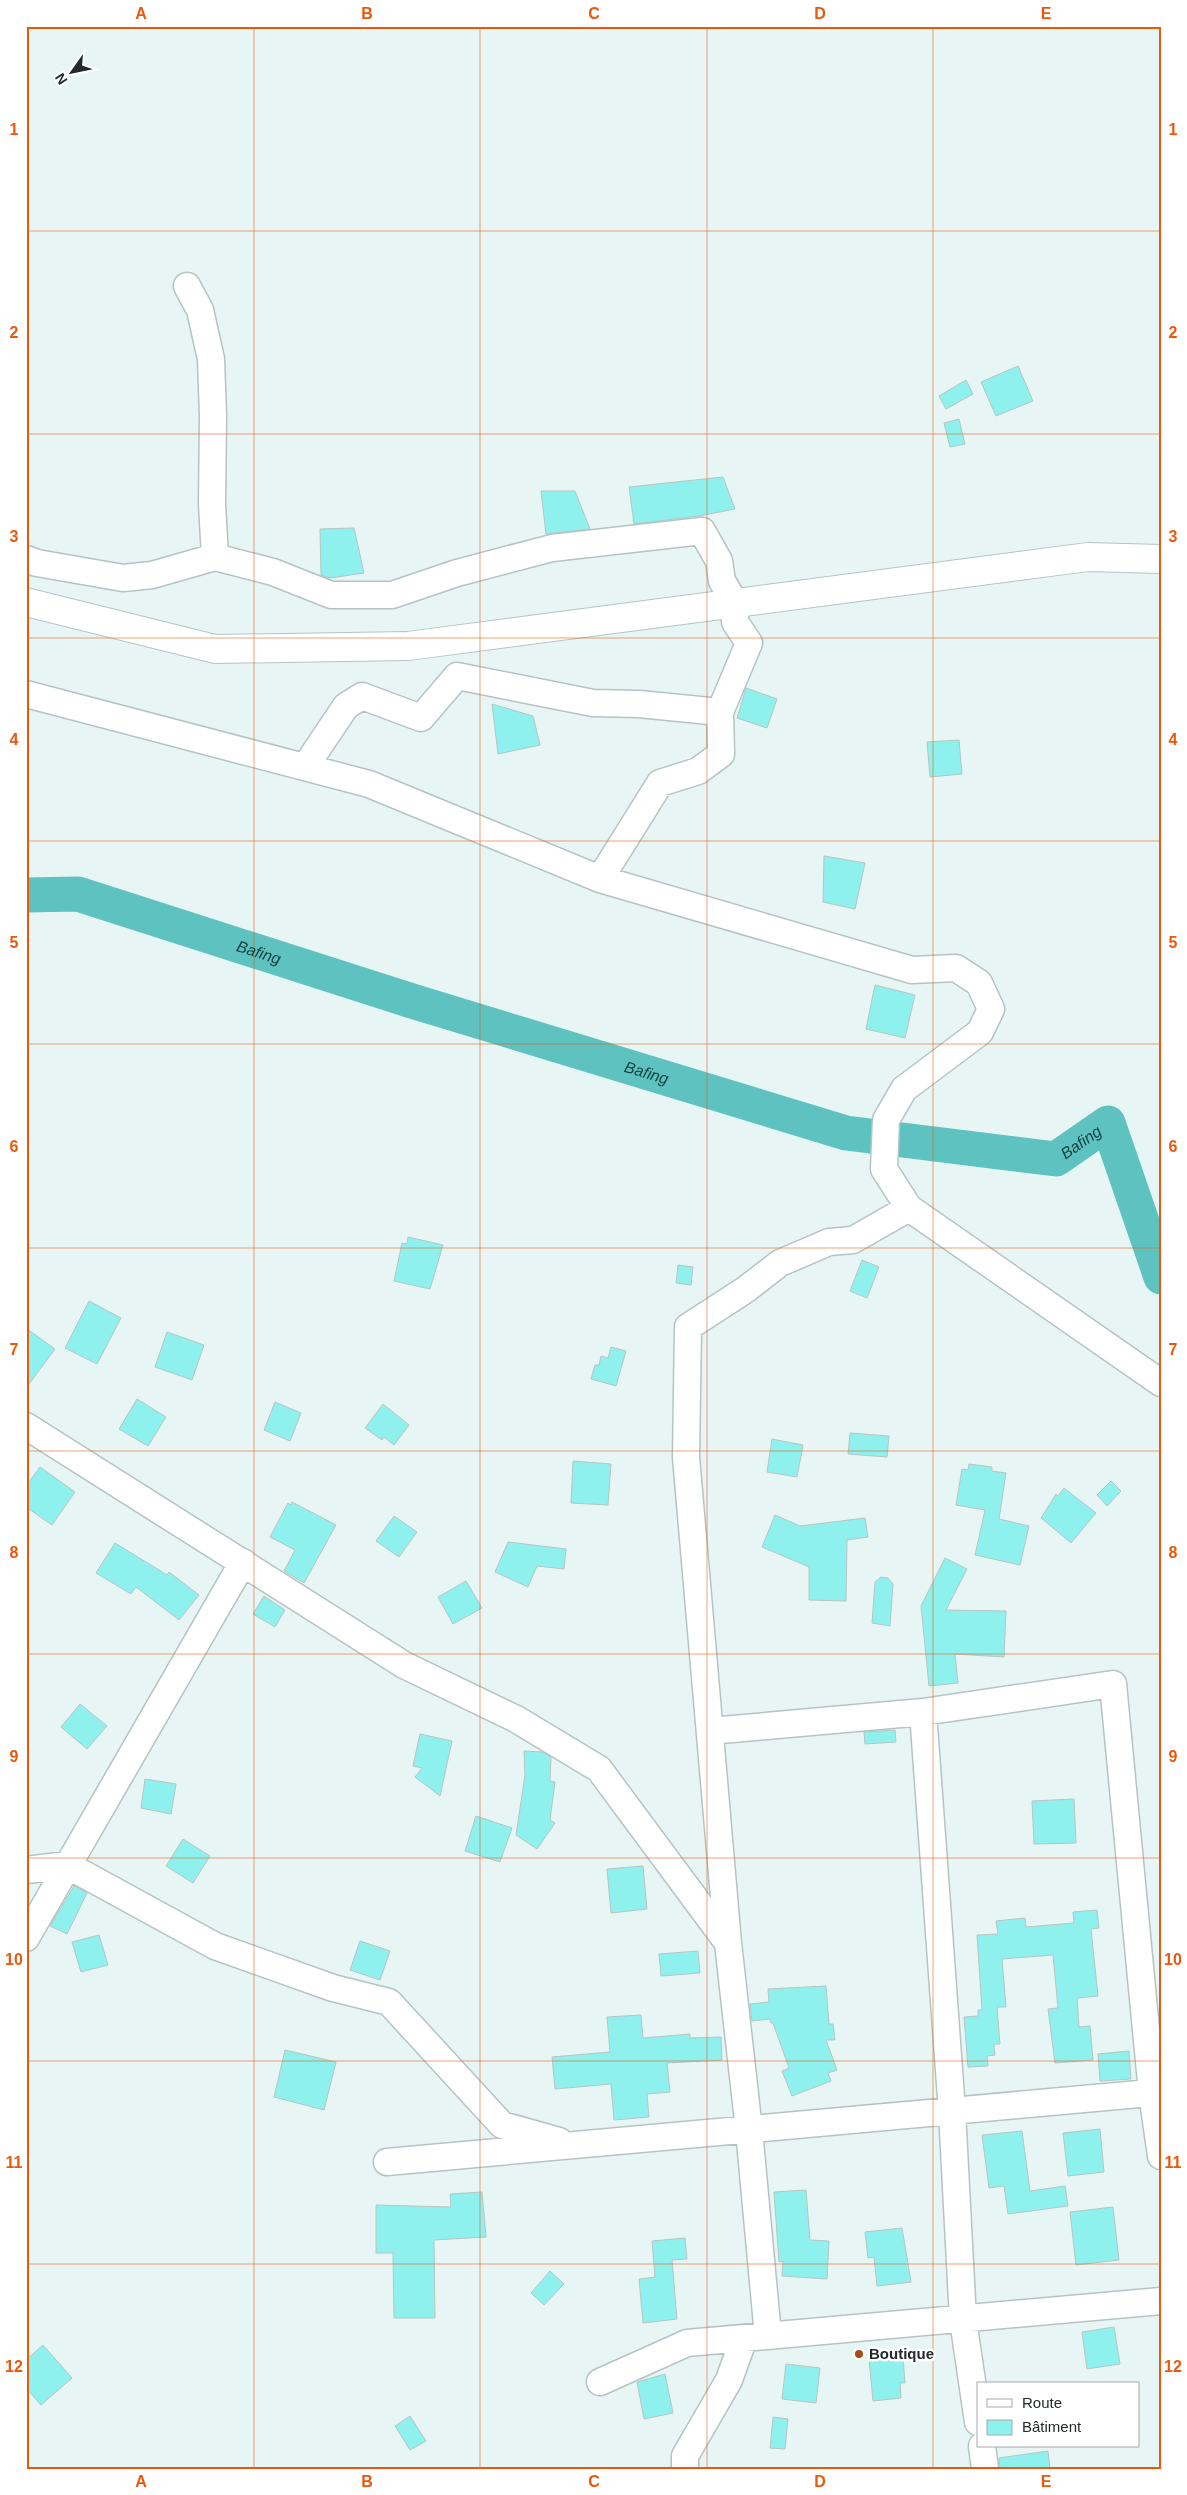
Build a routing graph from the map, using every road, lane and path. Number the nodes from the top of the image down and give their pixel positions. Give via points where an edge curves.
1 (187, 286) dead end
2 (215, 557) junction
3 (26, 559) edge
4 (1161, 559) edge
5 (26, 602) edge
6 (735, 603) junction
7 (26, 694) edge
8 (720, 712) junction
9 (305, 767) junction
10 (600, 879) junction
11 (909, 1208) junction
12 (1161, 1383) edge
13 (26, 1426) edge
14 (243, 1562) junction
15 (923, 1712) junction
16 (710, 1730) junction
17 (67, 1865) junction
18 (26, 1870) edge
19 (26, 1938) edge
20 (728, 1943) junction
21 (1156, 2093) edge
22 (952, 2111) junction
23 (749, 2130) junction
24 (574, 2146) junction
25 (1161, 2156) edge
26 (387, 2162) dead end
27 (1161, 2301) edge
28 (963, 2320) junction
29 (756, 2337) junction
30 (600, 2382) dead end
31 (977, 2415) edge
32 (982, 2448) edge
33 (685, 2469) edge
34 (985, 2469) edge

1 - 2 street via 200,310 211,360
2 - 3 street via 152,575 123,578
2 - 6 street via 273,572 332,595 392,595 457,573 552,548 702,532 719,561 722,581
4 - 6 main road via 1088,557
5 - 6 main road via 215,649 408,646
6 - 8 street via 735,622 748,643
7 - 9 street
8 - 9 street via 593,703 457,676 421,718 362,696 346,706
8 - 10 street via 721,754 698,771 660,783
9 - 10 street via 369,784
10 - 11 street via 912,970 956,968 979,983 990,1009 980,1032 904,1089 886,1120 884,1169
11 - 12 street
11 - 16 street via 853,1240 829,1242 780,1263 688,1327 686,1457
13 - 14 street
14 - 17 street
14 - 20 street via 404,1665 516,1719 599,1769
15 - 16 street
15 - 21 street via 1113,1684
15 - 22 street
16 - 20 street
17 - 18 street
17 - 19 street
17 - 24 street via 215,1946 333,1988 389,2002 502,2124
20 - 23 street
21 - 22 street
21 - 25 street
22 - 23 street
22 - 28 street
23 - 24 street
23 - 29 street
24 - 26 street
27 - 28 street
28 - 29 street
28 - 31 street
29 - 30 street via 687,2343
29 - 33 street via 686,2456
32 - 34 street

